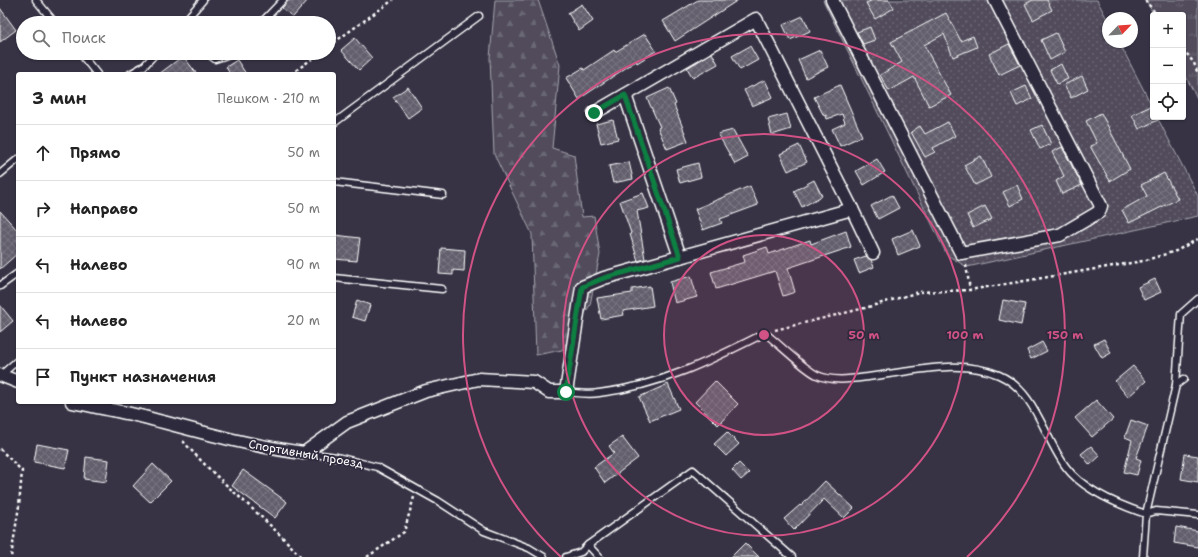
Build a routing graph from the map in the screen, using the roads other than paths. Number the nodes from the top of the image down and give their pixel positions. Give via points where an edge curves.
1 (36, 0) edge
2 (204, 0) edge
3 (283, 0) edge
4 (832, 0) edge
5 (995, 0) edge
6 (49, 16) edge
7 (189, 16) edge
8 (268, 16) edge
9 (479, 16) dead end
10 (86, 60) edge
11 (150, 60) edge
12 (95, 72) edge
13 (134, 72) edge
14 (625, 95) junction
15 (594, 113) dead end
16 (336, 122) edge
17 (16, 161) edge
18 (0, 174) edge
19 (336, 182) edge
20 (443, 195) dead end
21 (852, 209) junction
22 (873, 254) dead end
23 (680, 257) junction
24 (16, 274) edge
25 (336, 278) edge
26 (0, 286) edge
27 (442, 289) dead end
28 (1198, 299) edge
29 (16, 362) edge
30 (1, 375) edge
31 (1184, 379) dead end
32 (16, 381) edge
33 (1176, 385) junction
34 (566, 392) junction
35 (81, 404) edge
36 (304, 453) junction
37 (1146, 514) junction
38 (1198, 514) edge
39 (588, 545) junction
40 (544, 557) edge
41 (566, 557) edge
42 (599, 557) edge
43 (792, 557) edge
44 (1144, 557) edge

1 - 6 lane
2 - 7 lane
3 - 8 lane
4 - 5 street via 961,253 1060,235 1099,212 1101,206
9 - 16 lane
10 - 12 lane
11 - 13 lane
14 - 15 street
14 - 21 street via 756,19
14 - 23 street
17 - 18 lane
19 - 20 lane
21 - 22 street
21 - 23 street
23 - 34 street via 604,278 582,287
24 - 26 lane
25 - 27 lane
28 - 33 lane via 1181,314
29 - 30 lane
30 - 32 street
31 - 33 lane
33 - 37 lane
34 - 36 street via 549,392 534,382 479,379 426,391 347,422
34 - 37 lane via 598,394 680,373 706,364 765,333 817,375 844,380 956,366 980,368 1015,385 1033,407 1066,468 1082,483 1118,505
35 - 36 street, Спортивный проезд via 210,436
36 - 40 lane, Спортивный проезд via 337,456 377,467 484,531 529,548
37 - 38 lane via 1156,511
37 - 44 lane
39 - 41 lane via 582,552
39 - 42 lane
39 - 43 lane via 693,470

